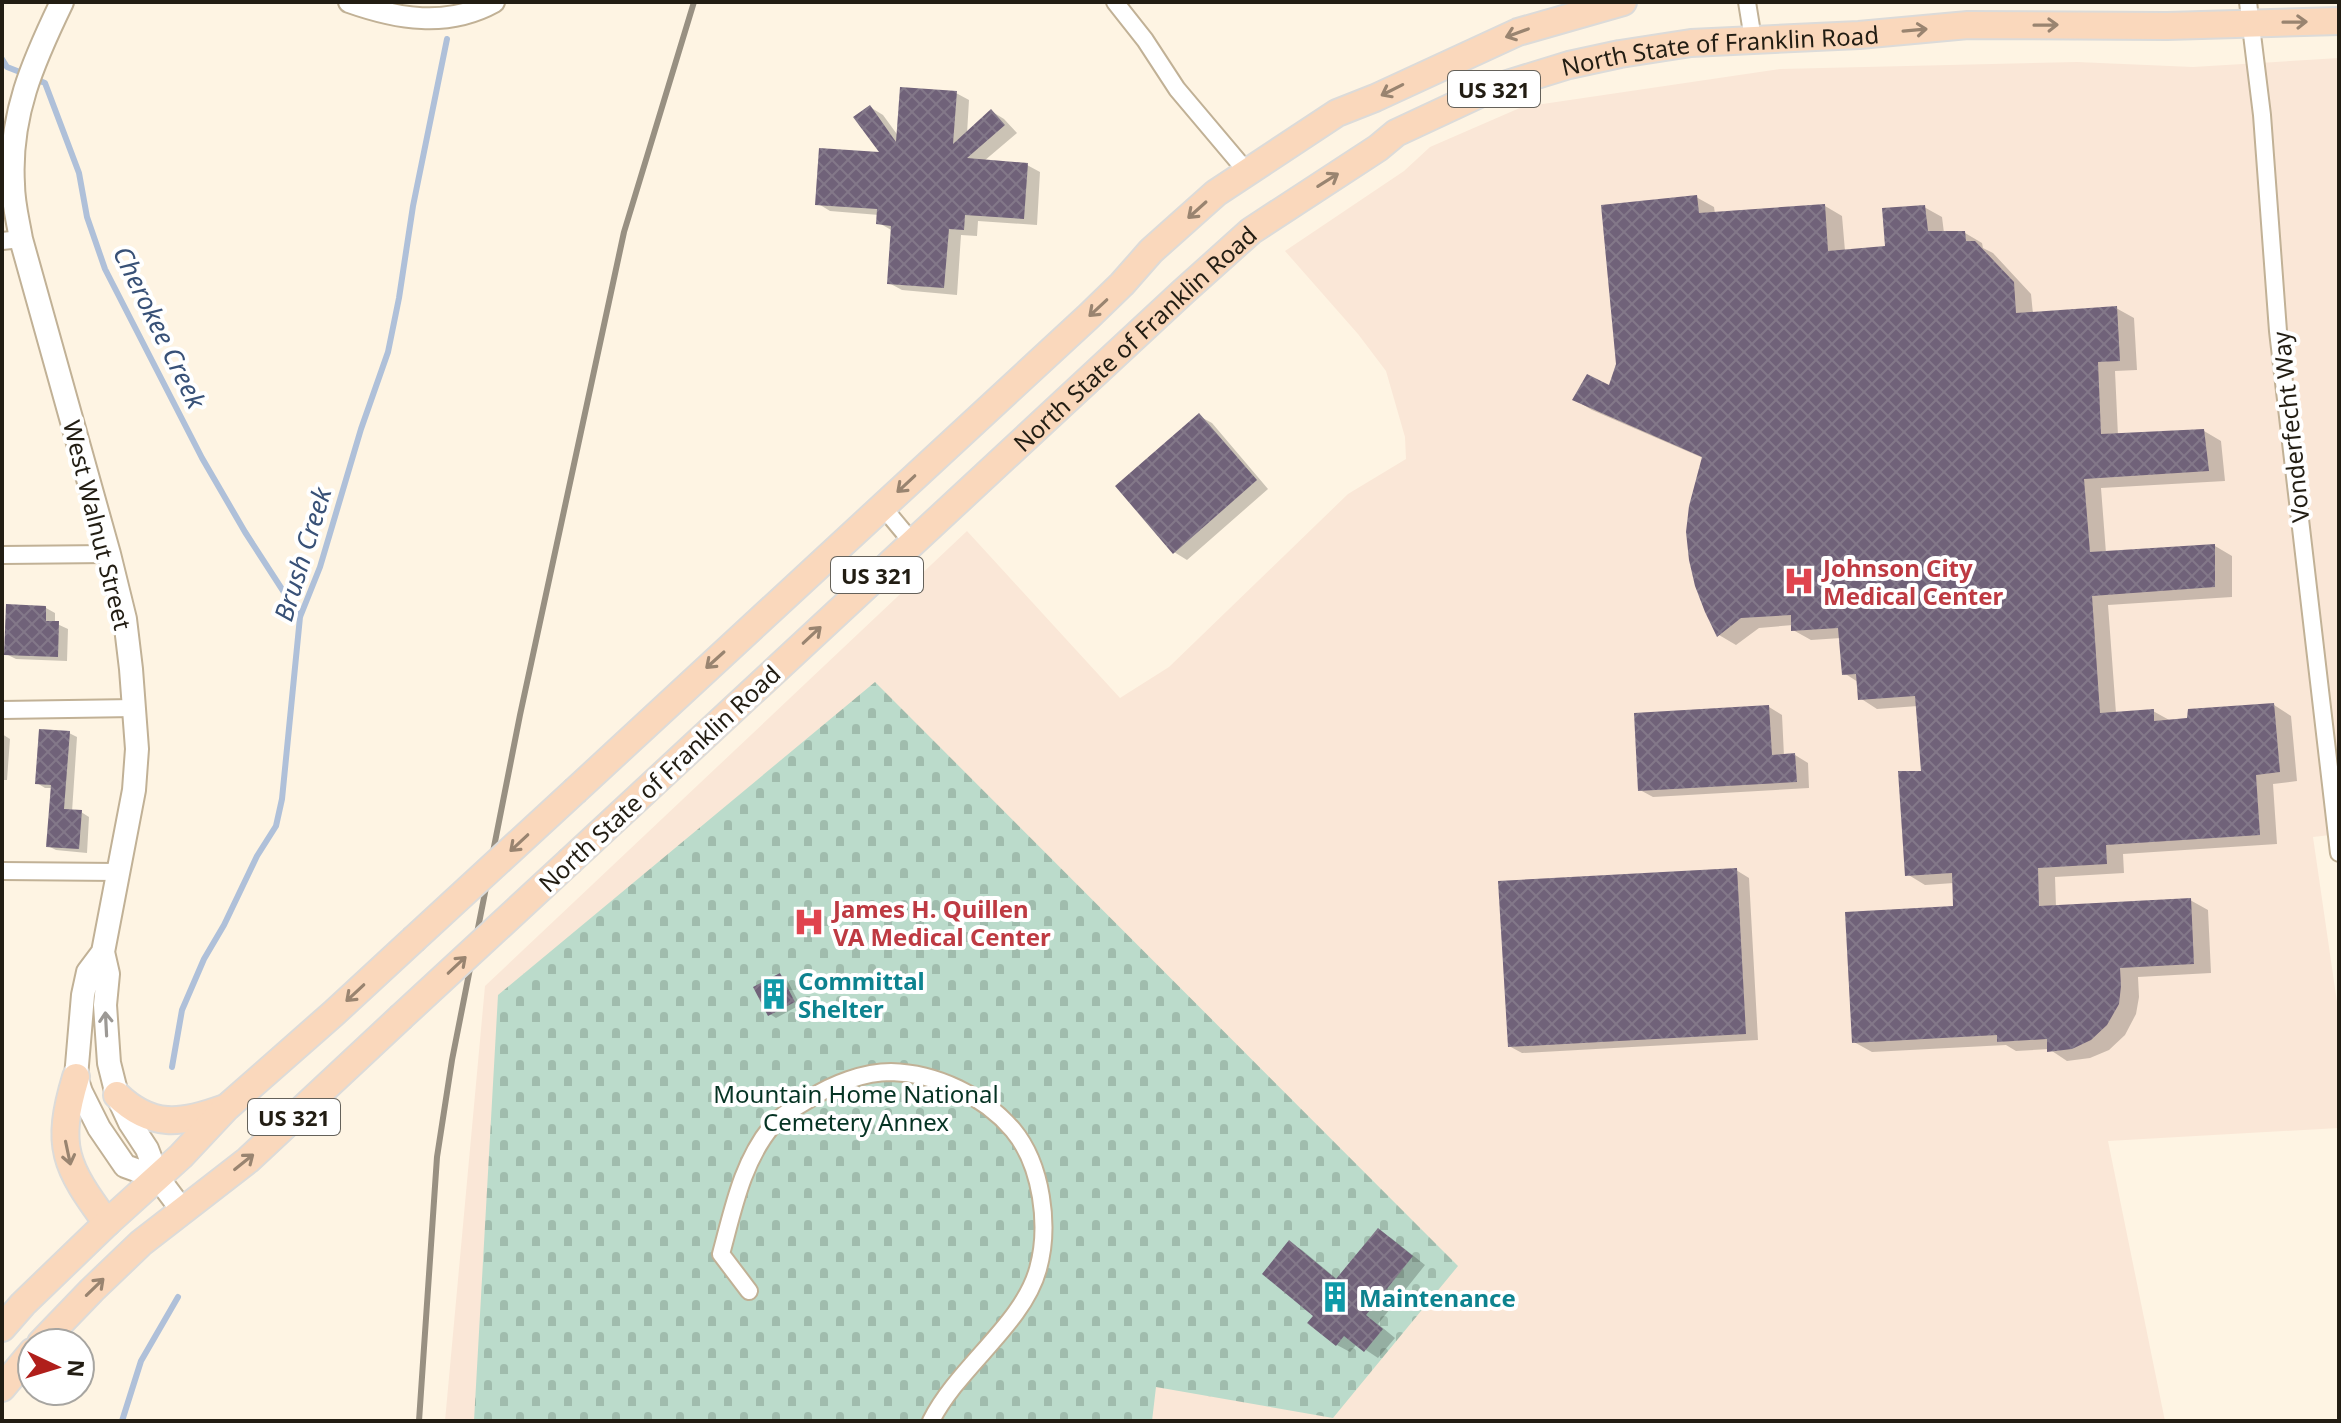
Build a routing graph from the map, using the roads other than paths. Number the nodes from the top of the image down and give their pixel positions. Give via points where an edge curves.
1 (62, 2) edge
2 (349, 2) edge
3 (494, 2) edge
4 (1115, 2) edge
5 (1623, 2) edge
6 (1747, 2) edge
7 (2250, 12) edge
8 (2339, 21) edge
9 (1753, 39) junction
10 (8, 144) edge
11 (1247, 172) junction
12 (12, 240) edge
13 (882, 506) junction
14 (912, 542) junction
15 (109, 554) junction
16 (2, 555) edge
17 (135, 708) junction
18 (2, 710) edge
19 (2339, 853) edge
20 (2, 871) edge
21 (118, 872) junction
22 (103, 952) junction
23 (76, 1077) junction
24 (117, 1095) junction
25 (226, 1108) junction
26 (158, 1178) junction
27 (182, 1210) junction
28 (107, 1223) junction
29 (749, 1291) dead end
30 (57, 1327) edge
31 (2, 1328) edge
32 (16, 1371) edge
33 (2, 1388) edge
34 (931, 1421) edge

1 - 10 main road, West Walnut Street via 28,76
2 - 3 street via 424,19 452,18
4 - 11 street via 1177,89
5 -> 11 highway, North State of Franklin Road / US 321 via 1518,32 1337,113
6 - 9 street
7 -> 8 highway, North State of Franklin Road / US 321
9 -> 7 highway, North State of Franklin Road / US 321 via 1968,25 2167,26
7 - 19 street, Vonderfecht Way via 2278,331
14 -> 9 highway, North State of Franklin Road / US 321 via 1251,231 1396,133 1488,90 1548,71 1657,47
10 - 12 main road, West Walnut Street
11 -> 13 highway, North State of Franklin Road / US 321 via 1151,251 1111,295
12 - 15 main road, West Walnut Street
13 - 14 street
13 -> 25 highway, North State of Franklin Road / US 321, bridge
27 -> 14 highway, North State of Franklin Road / US 321, bridge via 248,1160
15 - 16 street
15 - 17 main road, West Walnut Street via 125,619
17 - 18 street
17 - 21 main road, West Walnut Street via 134,790
20 - 21 street
21 - 22 main road, West Walnut Street
22 - 23 main road, West Walnut Street via 88,972 83,995
24 -> 22 main road, West Walnut Street via 109,1063
23 - 26 main road, West Walnut Street via 99,1128 125,1166
23 -> 28 highway via 66,1111 67,1153
24 - 25 highway via 143,1115 165,1120 197,1118
24 - 26 main road, West Walnut Street
25 - 26 highway, North State of Franklin Road / US 321
26 - 27 main road, West Walnut Street
26 - 28 highway, US 321
30 -> 27 highway, US 321 via 131,1252
28 - 31 highway, US 321
29 - 34 street via 721,1254 744,1175 774,1124 826,1089 888,1072 917,1075 975,1096 1014,1131 1032,1164 1044,1206 1044,1236 1038,1270 1023,1303 954,1384
32 - 33 highway

